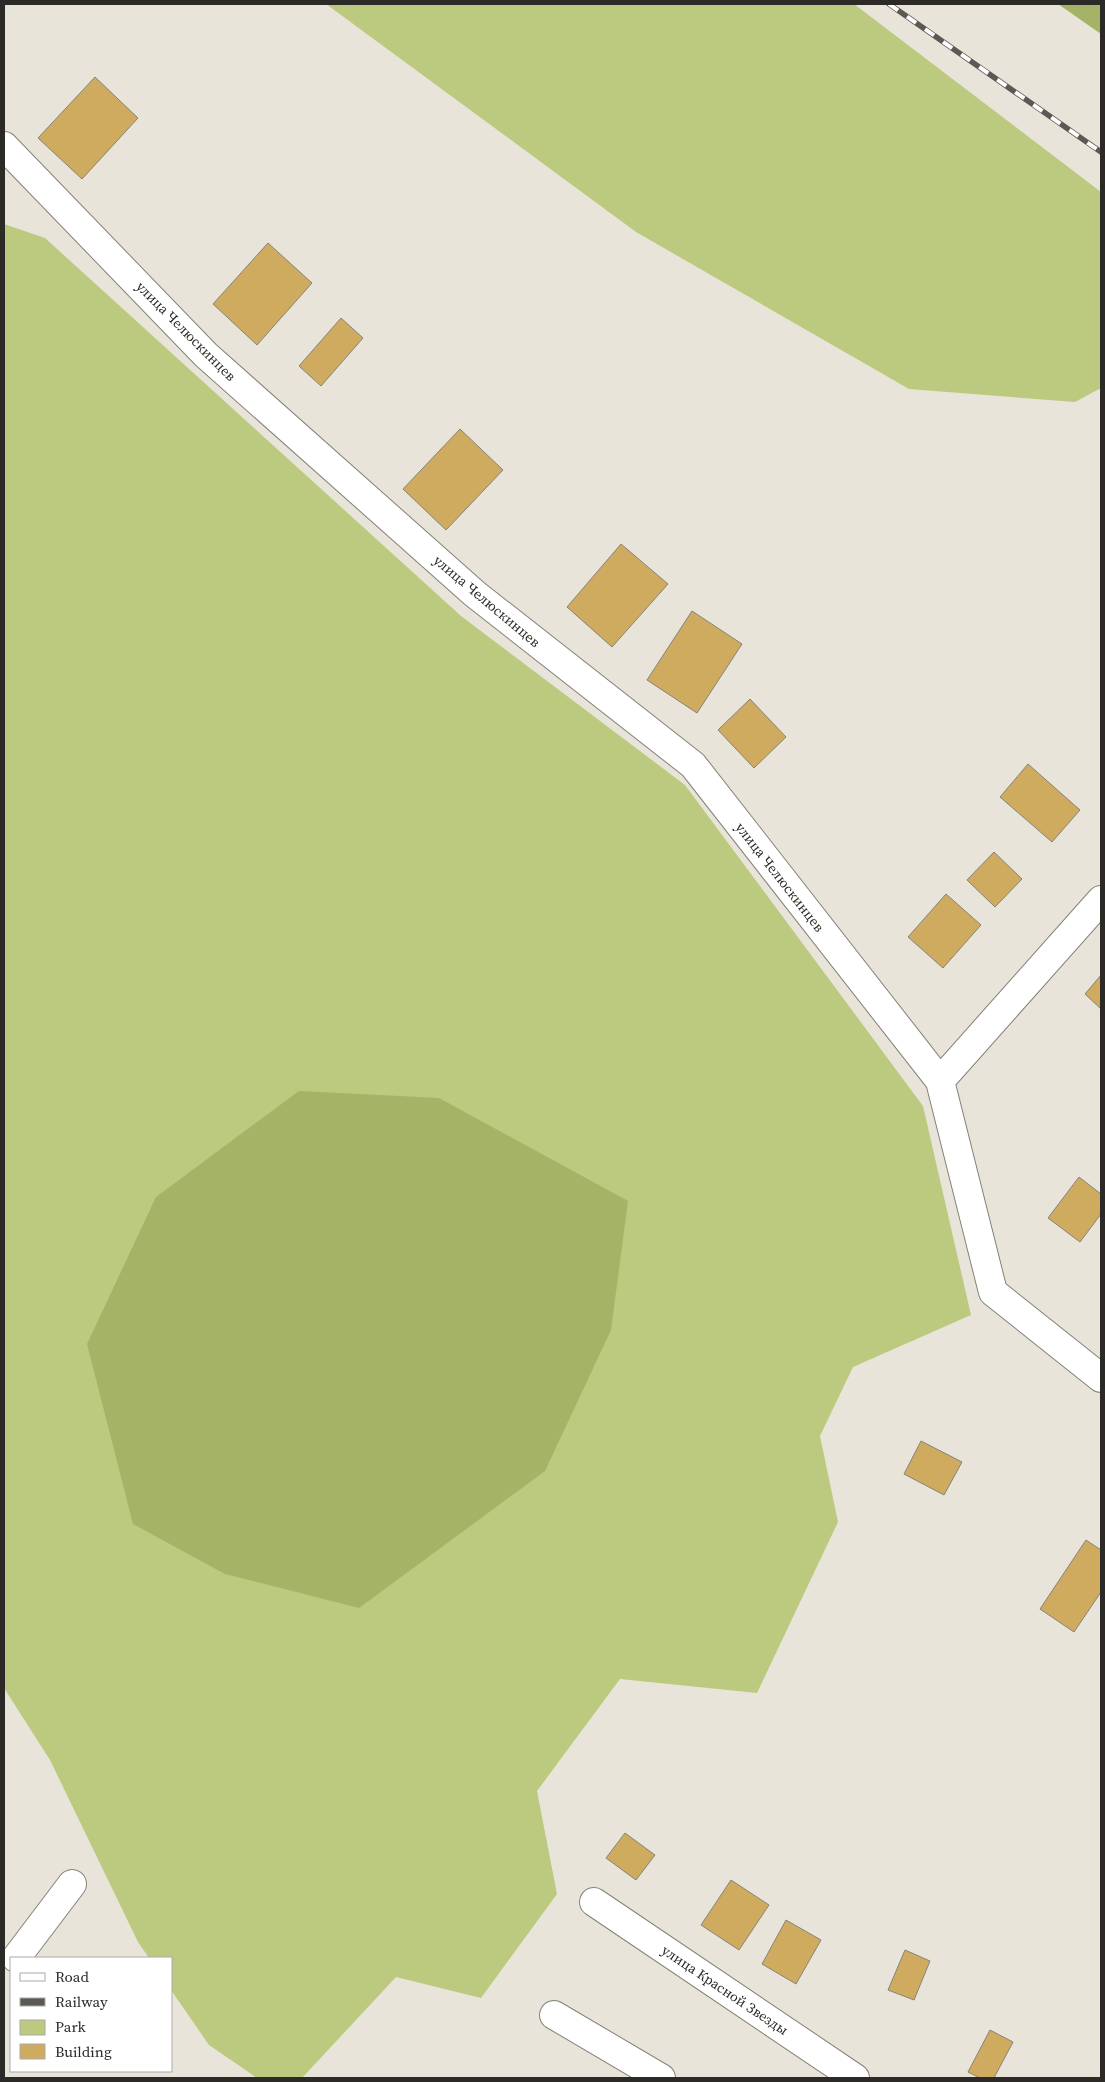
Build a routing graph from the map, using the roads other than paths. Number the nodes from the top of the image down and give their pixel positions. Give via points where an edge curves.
1 (4, 146) edge
2 (1101, 900) edge
3 (940, 1081) junction
4 (1101, 1378) edge
5 (72, 1884) dead end
6 (594, 1902) dead end
7 (17, 1957) edge
8 (554, 2015) dead end
9 (661, 2078) edge
10 (856, 2078) edge

1 - 3 street, улица Челюскинцев via 206,355 475,594 692,765
2 - 3 street
3 - 4 street, улица Челюскинцев via 993,1292
5 - 7 street
6 - 10 street, улица Красной Звезды
8 - 9 street

